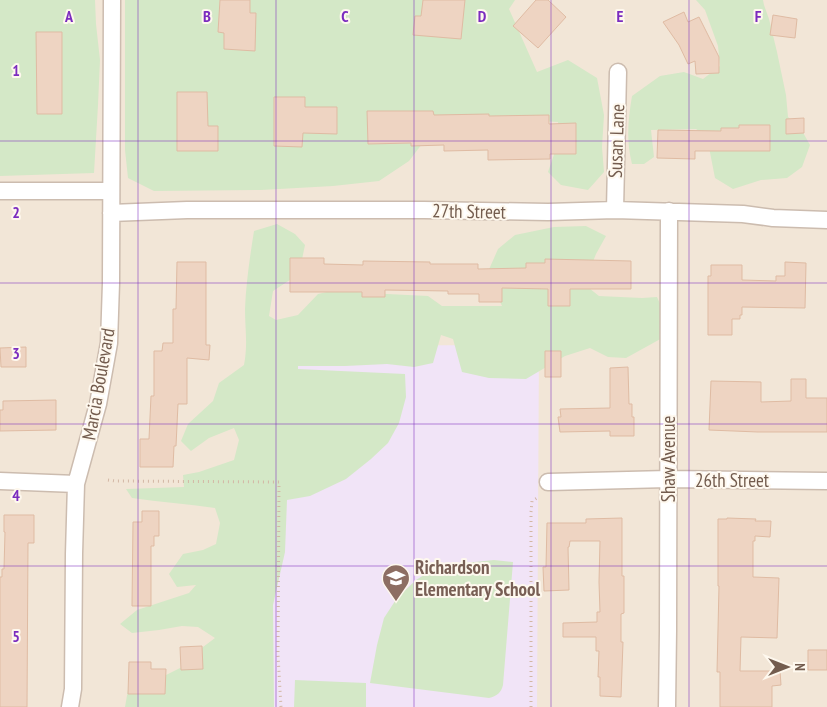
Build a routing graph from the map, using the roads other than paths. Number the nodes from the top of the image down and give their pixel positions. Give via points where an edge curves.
1 (112, 0) edge
2 (618, 72) dead end
3 (0, 191) edge
4 (111, 191) junction
5 (615, 210) junction
6 (669, 211) junction
7 (111, 213) junction
8 (827, 220) edge
9 (668, 479) junction
10 (0, 481) edge
11 (827, 481) edge
12 (548, 482) dead end
13 (76, 484) junction
14 (70, 707) edge
15 (667, 707) edge

1 - 4 street, Marcia Boulevard
2 - 5 street, Susan Lane
3 - 4 street
4 - 7 street, Marcia Boulevard
5 - 6 street, 27th Street
5 - 7 street, 27th Street via 187,210
6 - 8 street, 27th Street
6 - 9 street, Shaw Avenue
7 - 13 street, Marcia Boulevard via 109,343 98,404
9 - 11 street, 26th Street
9 - 12 street, 26th Street
9 - 15 street, Shaw Avenue
10 - 13 street
13 - 14 street, Marcia Boulevard via 73,689

